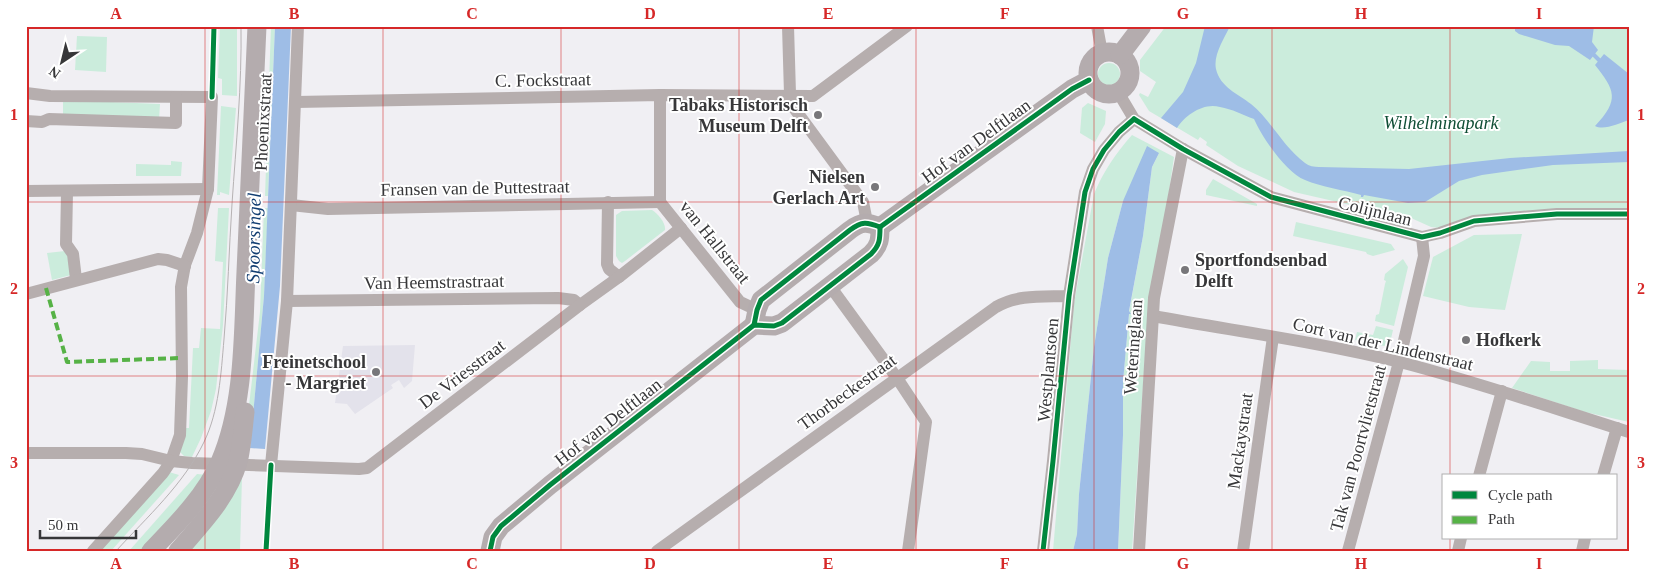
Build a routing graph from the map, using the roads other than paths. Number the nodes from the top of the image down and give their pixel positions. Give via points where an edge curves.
1 (257, 26) edge
2 (267, 26) edge
3 (298, 26) edge
4 (788, 26) edge
5 (907, 26) edge
6 (1097, 26) edge
7 (1142, 26) edge
8 (890, 32) edge
9 (1111, 54) junction
10 (1089, 80) junction
11 (1118, 92) junction
12 (26, 93) edge
13 (790, 94) junction
14 (50, 96) junction
15 (660, 96) junction
16 (176, 97) junction
17 (296, 102) junction
18 (49, 119) junction
19 (1134, 119) junction
20 (26, 121) edge
21 (1178, 145) junction
22 (208, 189) junction
23 (26, 191) edge
24 (67, 192) junction
25 (608, 202) junction
26 (660, 202) junction
27 (291, 205) junction
28 (1629, 214) edge
29 (873, 224) junction
30 (680, 228) junction
31 (1422, 237) junction
32 (185, 266) junction
33 (618, 278) junction
34 (76, 279) junction
35 (830, 286) junction
36 (26, 294) edge
37 (1069, 296) junction
38 (287, 301) junction
39 (580, 305) junction
40 (1153, 316) junction
41 (756, 318) junction
42 (1272, 337) junction
43 (1400, 362) junction
44 (244, 368) junction
45 (897, 378) junction
46 (1502, 392) junction
47 (1623, 430) edge
48 (26, 453) edge
49 (171, 461) junction
50 (228, 464) junction
51 (271, 466) junction
52 (1479, 474) edge
53 (1604, 474) edge
54 (93, 551) edge
55 (151, 551) edge
56 (178, 551) edge
57 (490, 551) edge
58 (658, 551) edge
59 (908, 551) edge
60 (1043, 551) edge
61 (1139, 551) edge
62 (1243, 551) edge
63 (1348, 551) edge

1 - 44 street, Phoenixstraat
2 - 44 street, Phoenixstraat via 258,263
3 - 17 street
4 - 13 street
5 - 8 street, C. Fockstraat
6 - 9 street
7 - 9 street
8 - 13 street, C. Fockstraat via 812,96
9 - 10 street via 1097,56 1090,64
9 - 11 street via 1128,64 1128,84
10 - 11 street via 1101,92
10 - 29 street, Hof van Delftlaan
11 - 19 street
12 - 14 street
13 - 15 street, C. Fockstraat
13 - 29 street via 794,108 863,202
14 - 16 street
14 - 18 street
15 - 17 street, C. Fockstraat
15 - 26 street, van Hallstraat
16 - 18 street via 176,123
16 - 22 street via 212,97
17 - 27 street
18 - 20 street
19 - 21 street, Colijnlaan
19 - 37 street, Westplantsoen via 1104,150 1093,169 1086,192
21 - 31 street, Colijnlaan via 1271,197
21 - 40 street, Weteringlaan
22 - 24 street
22 - 32 street
23 - 24 street
24 - 34 street via 66,244 73,254
25 - 26 street, Fransen van de Puttestraat
25 - 27 street, Fransen van de Puttestraat via 328,209
25 - 33 street via 607,264
26 - 30 street, van Hallstraat
27 - 38 street
28 - 31 street, Colijnlaan via 1557,214 1474,221
29 - 35 street via 880,240 877,247
29 - 41 street, Hof van Delftlaan via 857,225 761,300
30 - 33 street, De Vriesstraat
30 - 41 street, van Hallstraat
31 - 43 street, Tak van Poortvlietstraat via 1424,256
32 - 34 street via 158,259
32 - 49 street via 181,287 180,435
33 - 39 street, De Vriesstraat
34 - 36 street
35 - 41 street via 782,323 774,326
35 - 45 street
37 - 45 street, Thorbeckestraat via 1006,300
37 - 60 street, Westplantsoen
38 - 39 street, Van Heemstrastraat via 558,298 574,300
38 - 51 street
39 - 51 street, De Vriesstraat via 367,468
40 - 42 street, Cort van der Lindenstraat
40 - 61 street, Weteringlaan
41 - 57 street, Hof van Delftlaan via 501,526 493,537
42 - 43 street, Cort van der Lindenstraat
42 - 62 street, Mackaystraat
43 - 46 street, Cort van der Lindenstraat
43 - 63 street, Tak van Poortvlietstraat
44 - 50 street
45 - 58 street, Thorbeckestraat
45 - 59 street via 926,422
46 - 47 street, Cort van der Lindenstraat
46 - 52 street
47 - 53 street
48 - 49 street, De Vriesstraat via 126,453
49 - 50 street, De Vriesstraat
49 - 54 street
50 - 51 street, De Vriesstraat
50 - 55 street
50 - 56 street via 226,489

